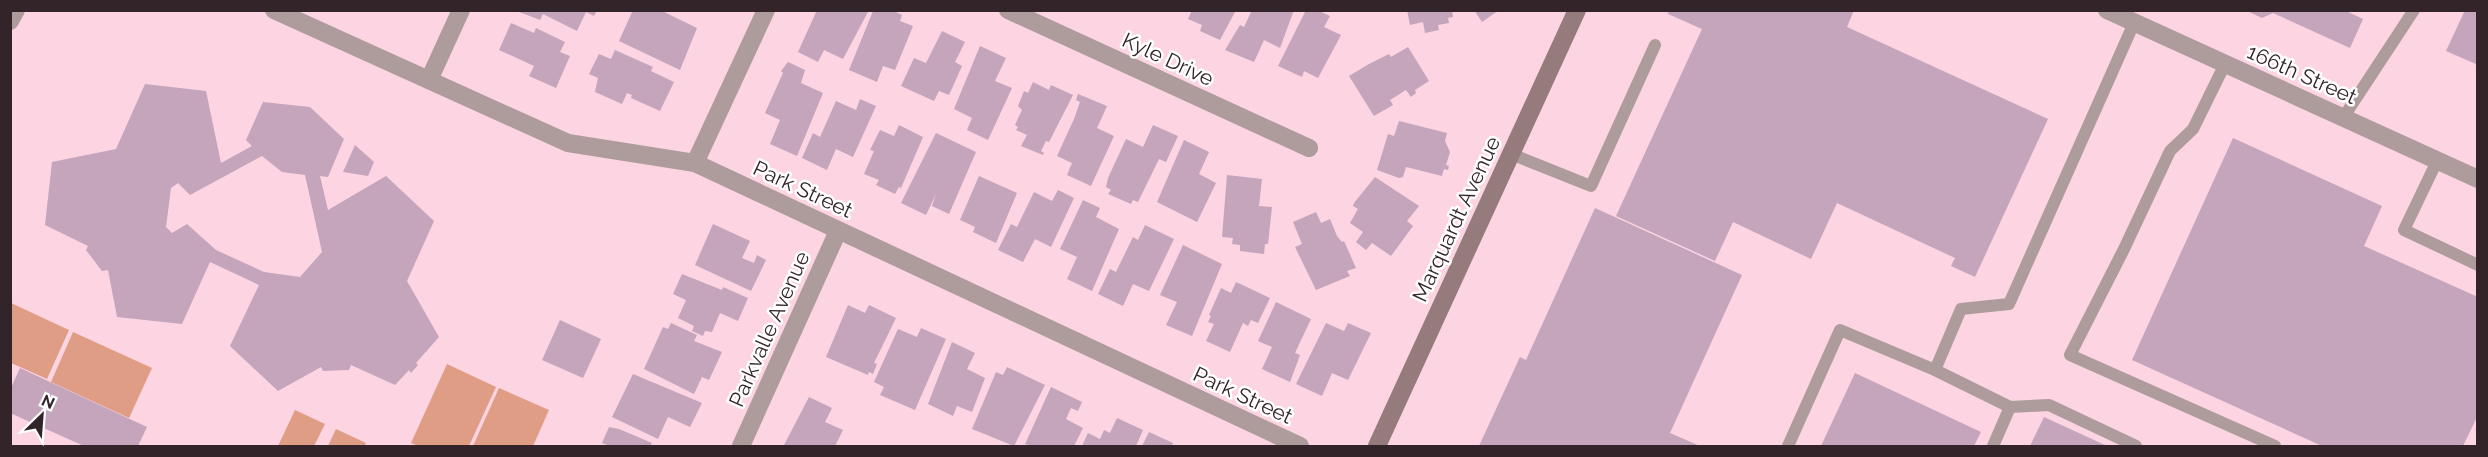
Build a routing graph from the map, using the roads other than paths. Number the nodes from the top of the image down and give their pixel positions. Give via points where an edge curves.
1 (16, 10) edge
2 (274, 10) edge
3 (461, 10) edge
4 (766, 10) edge
5 (1008, 10) edge
6 (1577, 10) edge
7 (2107, 10) edge
8 (2414, 10) edge
9 (10, 21) edge
10 (2134, 23) junction
11 (1655, 45) dead end
12 (2225, 64) junction
13 (429, 80) junction
14 (2343, 117) junction
15 (1309, 148) dead end
16 (1511, 154) junction
17 (2437, 160) junction
18 (695, 163) junction
19 (2478, 179) edge
20 (838, 231) junction
21 (2478, 265) edge
22 (1935, 370) junction
23 (2010, 407) junction
24 (741, 447) edge
25 (1300, 447) edge
26 (1377, 447) edge
27 (1788, 447) edge
28 (1993, 447) edge
29 (2136, 447) edge
30 (2275, 447) edge

1 - 9 street
2 - 13 street, Park Street
3 - 13 street
4 - 18 street
5 - 15 street, Kyle Drive
6 - 16 main road, Marquardt Avenue
7 - 10 street, 166th Street
8 - 14 lane
10 - 12 street, 166th Street
10 - 22 lane via 2009,304 1961,309
11 - 16 lane via 1591,186
12 - 14 street, 166th Street
12 - 30 lane via 2193,129 2170,151 2070,355
13 - 18 street, Park Street via 568,143
14 - 17 street, 166th Street
16 - 26 main road, Marquardt Avenue
17 - 19 street, 166th Street
17 - 21 lane via 2404,230
18 - 20 street, Park Street
20 - 24 street, Parkvalle Avenue
20 - 25 street, Park Street
22 - 23 lane
22 - 27 lane via 1840,330
23 - 28 lane
23 - 29 lane via 2049,405

